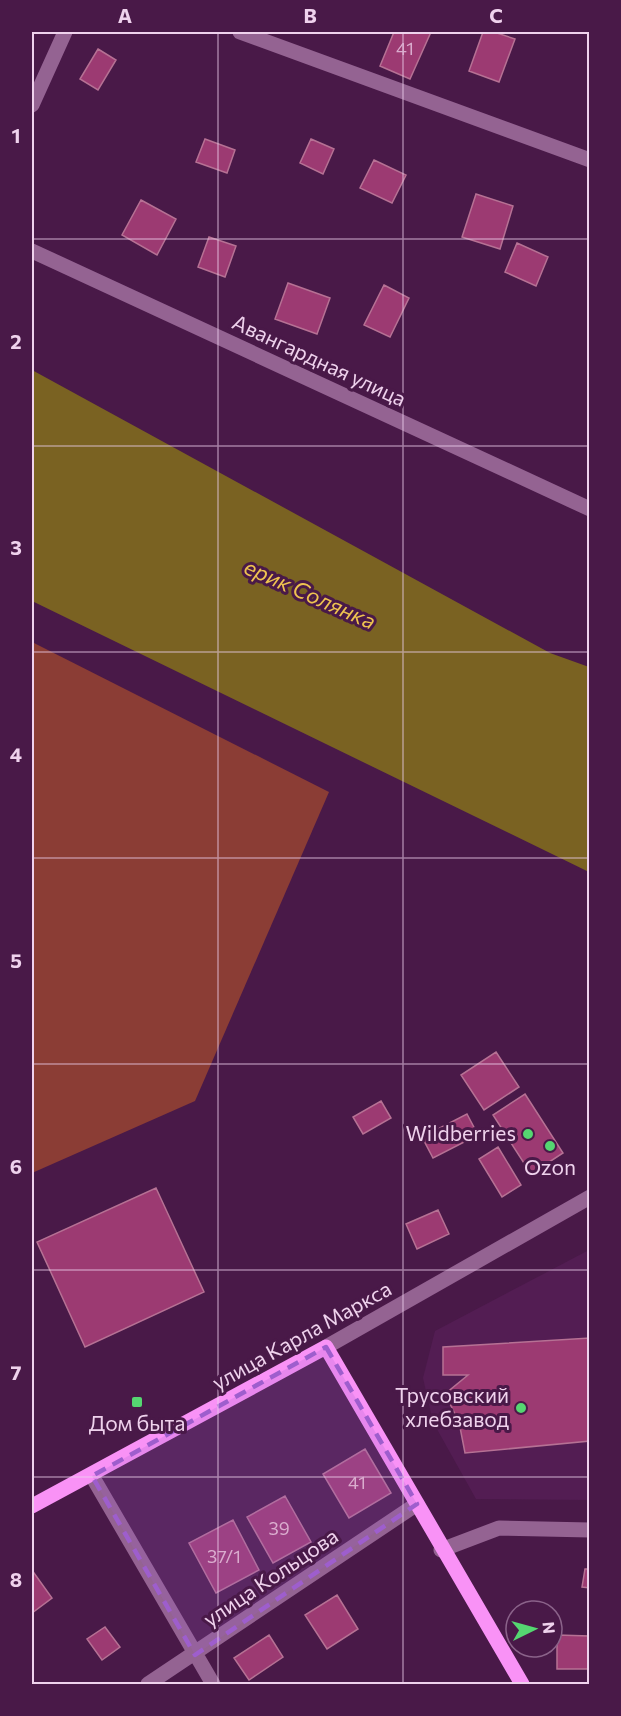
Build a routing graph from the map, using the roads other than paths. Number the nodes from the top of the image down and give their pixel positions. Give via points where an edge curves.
1 (64, 32) edge
2 (240, 32) edge
3 (32, 105) edge
4 (590, 160) edge
5 (32, 251) edge
6 (590, 509) edge
7 (590, 1197) edge
8 (326, 1347) junction
9 (92, 1476) junction
10 (417, 1504) junction
11 (32, 1506) edge
12 (590, 1530) edge
13 (441, 1550) junction
14 (195, 1655) junction
15 (148, 1684) edge
16 (213, 1684) edge
17 (522, 1684) edge

1 - 3 street
2 - 4 street
5 - 6 street, Авангардная улица
7 - 8 street, улица Карла Маркса
8 - 9 main road, улица Карла Маркса
8 - 10 main road
9 - 11 main road, улица Карла Маркса
9 - 14 street
10 - 13 main road
10 - 14 street, улица Кольцова
12 - 13 street via 499,1528
13 - 17 main road
14 - 15 street, улица Кольцова
14 - 16 street

